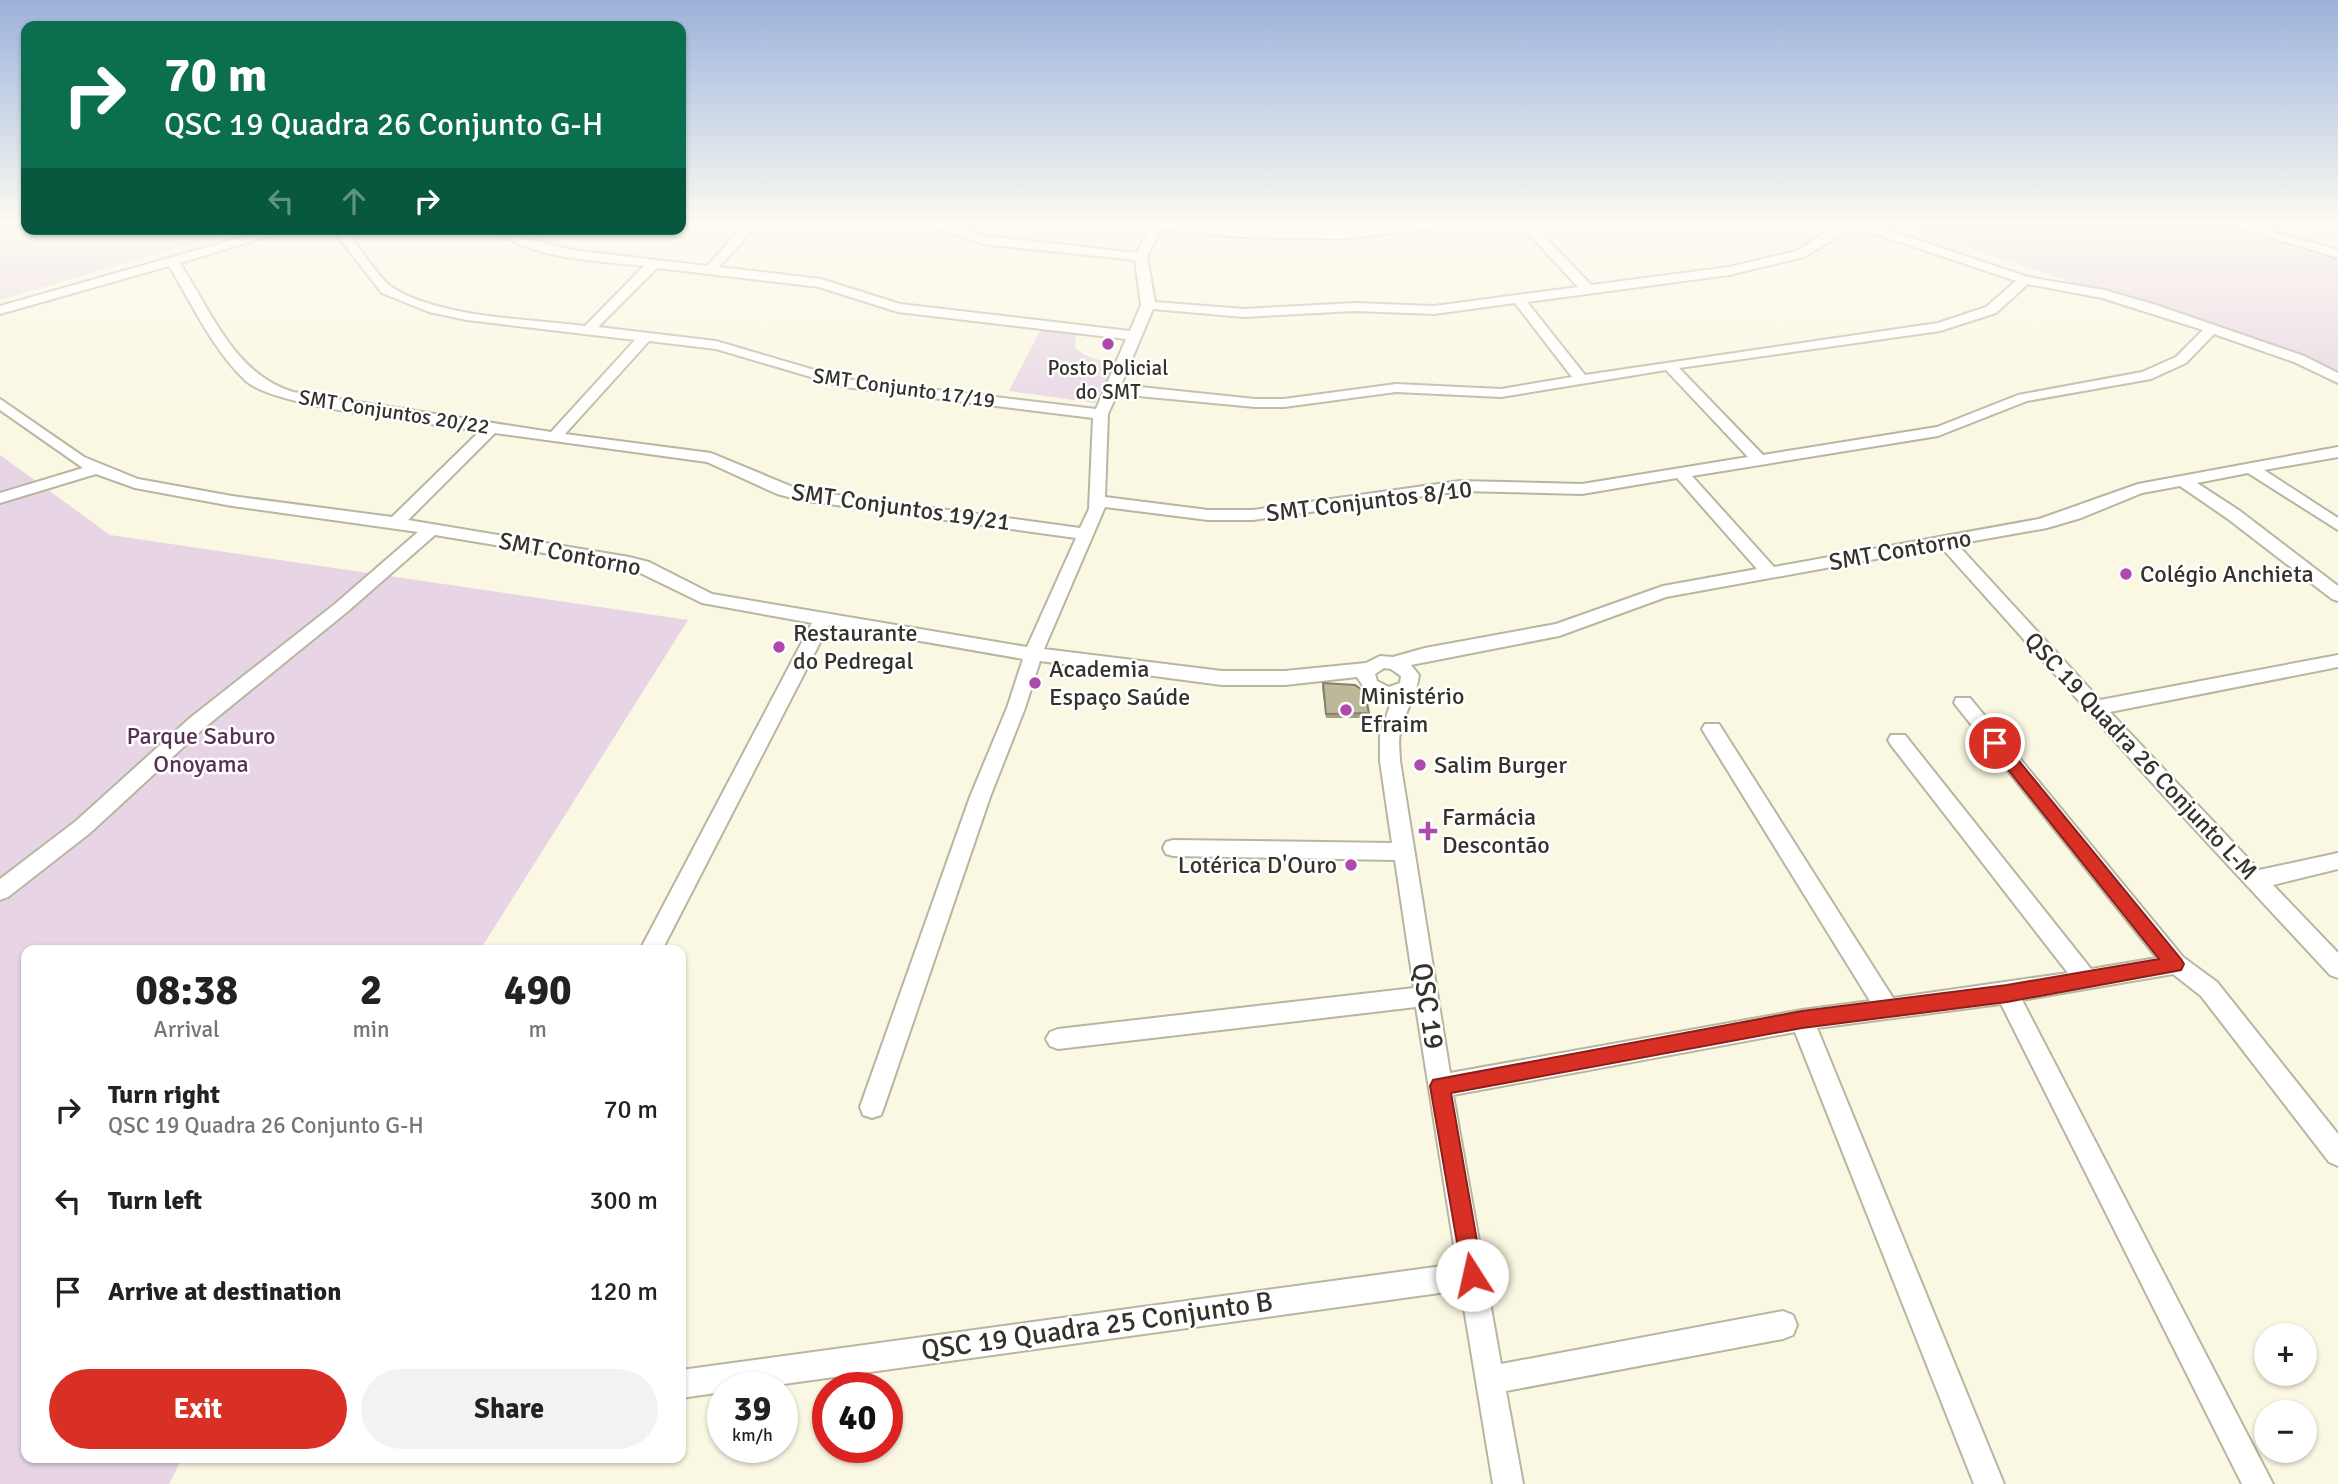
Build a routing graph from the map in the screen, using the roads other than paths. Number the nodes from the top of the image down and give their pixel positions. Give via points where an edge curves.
1 (69, 290) edge
2 (190, 290) edge
3 (388, 290) edge
4 (627, 290) edge
5 (843, 290) edge
6 (1149, 290) edge
7 (1578, 290) edge
8 (2013, 290) edge
9 (2083, 290) edge
10 (1518, 299) junction
11 (1147, 305) junction
12 (0, 310) edge
13 (2211, 329) junction
14 (587, 331) junction
15 (1135, 337) junction
16 (645, 338) junction
17 (1669, 365) junction
18 (2338, 379) edge
19 (1583, 381) junction
20 (1113, 389) junction
21 (0, 402) edge
22 (1101, 414) junction
23 (491, 428) junction
24 (555, 436) junction
25 (2338, 452) edge
26 (1759, 460) junction
27 (2250, 468) junction
28 (96, 470) junction
29 (1680, 472) junction
30 (2182, 480) junction
31 (0, 498) edge
32 (1099, 501) junction
33 (396, 523) junction
34 (2338, 525) edge
35 (431, 529) junction
36 (1087, 534) junction
37 (1946, 543) junction
38 (1769, 572) junction
39 (2338, 595) edge
40 (823, 619) junction
41 (1461, 649) junction
42 (1033, 654) junction
43 (2338, 661) edge
44 (1394, 663) junction
45 (1371, 680) junction
46 (1407, 683) junction
47 (1963, 703) dead end
48 (2096, 708) junction
49 (1712, 729) dead end
50 (1390, 734) junction
51 (1898, 740) dead end
52 (1173, 848) dead end
53 (1404, 852) junction
54 (2338, 861) edge
55 (2255, 880) junction
56 (0, 891) edge
57 (654, 945) edge
58 (2175, 964) junction
59 (2338, 968) edge
60 (2087, 980) junction
61 (2007, 993) junction
62 (1427, 996) junction
63 (1886, 1007) junction
64 (1802, 1020) junction
65 (1058, 1039) dead end
66 (1440, 1086) junction
67 (872, 1107) dead end
68 (2338, 1154) edge
69 (1472, 1275) junction
70 (1783, 1325) dead end
71 (1490, 1380) junction
72 (686, 1383) edge
73 (1508, 1484) edge
74 (1989, 1484) edge
75 (2258, 1484) edge

1 - 12 street
2 - 23 street, SMT Conjuntos 20/22 via 232,356 253,379 274,391
3 - 14 street via 467,316
4 - 14 street
5 - 15 street via 907,309
6 - 11 street
7 - 10 street
8 - 17 street via 1991,310 1940,327
9 - 13 street
10 - 11 street via 1434,310 1355,307 1264,313
10 - 19 street
11 - 15 street
13 - 18 street via 2299,359
13 - 26 street, SMT Conjuntos 8/10 via 2193,352 2166,368 2024,398 1937,432
14 - 16 street, SMT Conjunto 17/19
15 - 20 street
16 - 22 street, SMT Conjunto 17/19 via 737,349 845,383
16 - 24 street
17 - 19 street
17 - 26 street
19 - 20 street via 1502,393 1396,388 1284,403
20 - 22 street
21 - 28 street, SMT Contorno
22 - 32 street
23 - 24 street, SMT Conjuntos 20/22
23 - 33 street
24 - 36 street, SMT Conjuntos 19/21 via 711,458 800,495
25 - 27 street, SMT Contorno
26 - 29 street, SMT Conjuntos 8/10
27 - 30 street, SMT Contorno
27 - 34 street
28 - 31 street
28 - 33 street, SMT Contorno via 157,488
29 - 32 street, SMT Conjuntos 8/10 via 1565,490 1460,486 1253,516
29 - 38 street
30 - 37 street, SMT Contorno via 2124,492 2056,521
30 - 39 street
32 - 36 street
33 - 35 street, SMT Contorno
35 - 40 street, SMT Contorno via 629,562 708,599
35 - 56 street via 197,723 83,827
36 - 42 street
37 - 38 street, SMT Contorno
37 - 48 street, QSC 19 Quadra 26 Conjunto L-M
38 - 41 street, SMT Contorno via 1663,592 1559,630
40 - 42 street, SMT Contorno
40 - 57 street
41 - 44 street, SMT Contorno
41 - 46 street, SMT Contorno via 1441,656
42 - 45 street, SMT Contorno via 1222,678 1322,674
42 - 67 street
43 - 48 street
44 - 45 street via 1380,662
44 - 46 street via 1404,668
45 - 46 street via 1392,694
45 - 50 street, QSC 19
46 - 50 street, QSC 19
47 - 58 street
48 - 55 street, QSC 19 Quadra 26 Conjunto L-M
49 - 63 street
50 - 53 street, QSC 19
51 - 60 street
52 - 53 street
53 - 62 street, QSC 19
54 - 55 street
55 - 59 street, QSC 19 Quadra 26 Conjunto L-M
58 - 60 street
58 - 68 street via 2209,989
60 - 61 street
61 - 63 street
61 - 75 street
62 - 65 street
62 - 66 street, QSC 19
63 - 64 street
64 - 66 street
64 - 74 street
66 - 69 street, QSC 19
69 - 71 street, QSC 19
69 - 72 street, QSC 19 Quadra 25 Conjunto B
70 - 71 street
71 - 73 street, QSC 19

